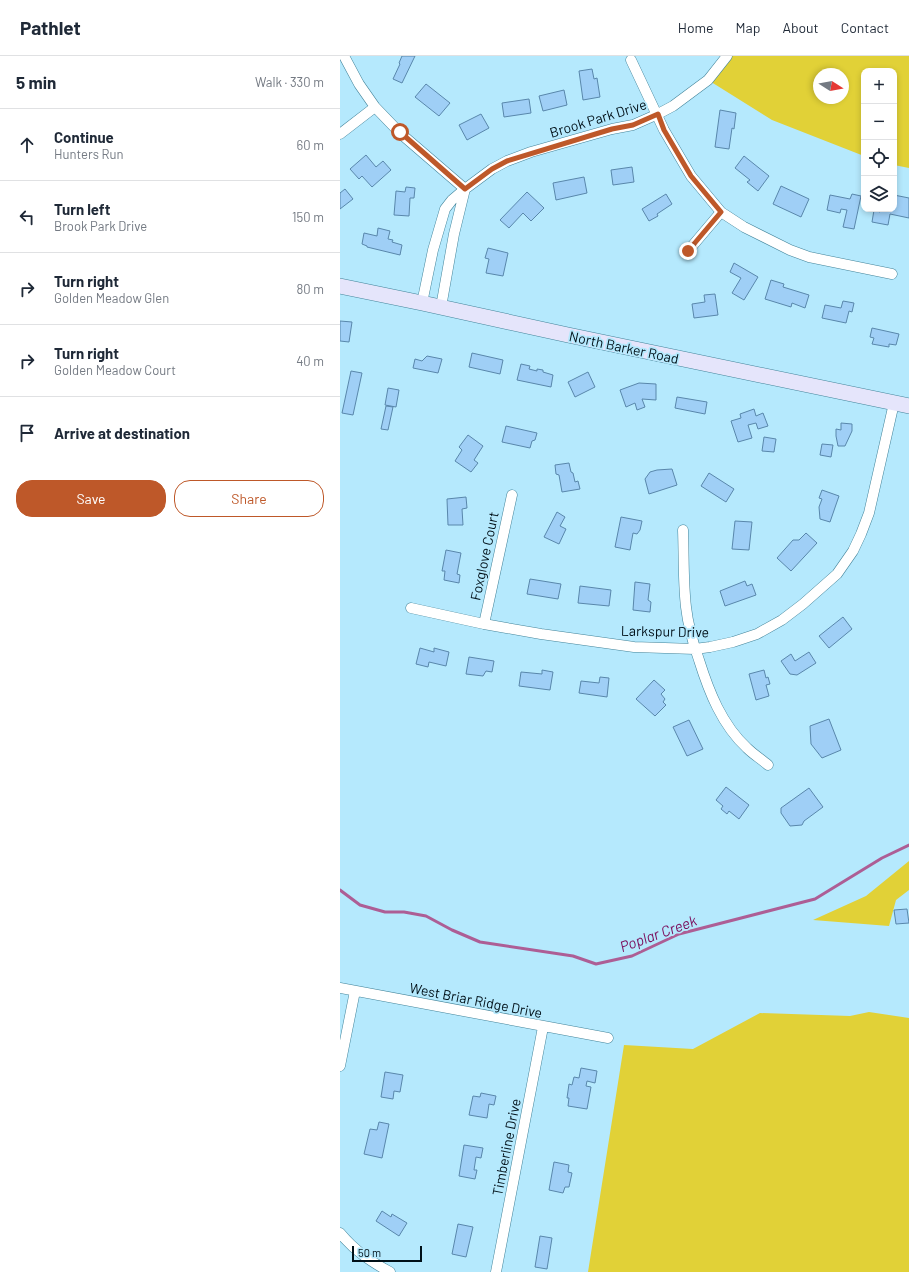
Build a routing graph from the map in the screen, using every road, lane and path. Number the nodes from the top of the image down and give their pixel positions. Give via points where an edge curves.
1 (344, 56) edge
2 (727, 56) edge
3 (631, 60) dead end
4 (375, 107) junction
5 (658, 114) junction
6 (340, 134) edge
7 (465, 189) junction
8 (721, 212) junction
9 (688, 251) dead end
10 (892, 274) dead end
11 (340, 286) edge
12 (422, 303) junction
13 (441, 307) junction
14 (894, 403) junction
15 (909, 406) edge
16 (512, 495) dead end
17 (683, 530) dead end
18 (411, 608) dead end
19 (484, 624) junction
20 (695, 649) junction
21 (768, 765) dead end
22 (340, 988) edge
23 (354, 991) junction
24 (543, 1026) junction
25 (608, 1038) dead end
26 (340, 1066) edge
27 (340, 1234) edge
28 (390, 1272) edge
29 (496, 1272) edge

1 - 4 street
2 - 5 street, Brook Park Drive via 708,80
3 - 5 street
4 - 6 street
4 - 7 street
5 - 7 street, Brook Park Drive via 633,125 507,161
5 - 8 street via 664,130 691,176
7 - 12 street, Brook Park Drive via 445,209
7 - 13 street
8 - 9 street
8 - 10 street via 767,240 809,257
11 - 12 main road, North Barker Road
12 - 13 main road, North Barker Road
13 - 14 main road, North Barker Road
14 - 15 main road, North Barker Road
14 - 20 street, Larkspur Drive via 869,513 853,551 836,574 803,604 769,628 733,642
16 - 19 street, Foxglove Court
17 - 20 street via 686,608
18 - 19 street, Larkspur Drive
19 - 20 street, Larkspur Drive via 634,647
20 - 21 street via 717,708 732,732
22 - 23 street, West Briar Ridge Drive
23 - 24 street, West Briar Ridge Drive
23 - 26 street
24 - 25 street, West Briar Ridge Drive
24 - 29 street, Timberline Drive
27 - 28 street via 357,1251

